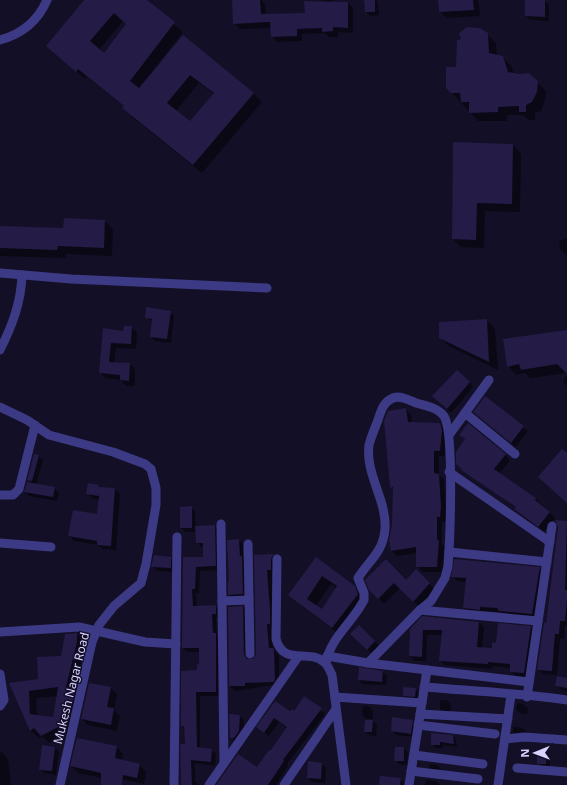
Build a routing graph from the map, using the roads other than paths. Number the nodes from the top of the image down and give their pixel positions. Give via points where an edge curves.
1 (47, 0) edge
2 (0, 40) edge
3 (0, 273) edge
4 (22, 275) junction
5 (267, 288) dead end
6 (0, 350) edge
7 (489, 380) dead end
8 (0, 407) edge
9 (465, 413) junction
10 (35, 425) junction
11 (449, 435) junction
12 (515, 454) dead end
13 (450, 472) junction
14 (0, 495) edge
15 (221, 524) dead end
16 (552, 526) dead end
17 (177, 537) dead end
18 (550, 542) junction
19 (0, 543) edge
20 (248, 544) dead end
21 (51, 547) dead end
22 (449, 552) junction
23 (277, 559) dead end
24 (547, 562) junction
25 (249, 600) junction
26 (222, 602) junction
27 (420, 610) junction
28 (538, 621) junction
29 (97, 630) junction
30 (0, 632) edge
31 (176, 644) junction
32 (250, 654) dead end
33 (298, 657) junction
34 (326, 660) junction
35 (368, 663) junction
36 (427, 670) junction
37 (0, 674) edge
38 (529, 682) junction
39 (424, 687) junction
40 (511, 695) junction
41 (335, 697) junction
42 (527, 697) junction
43 (567, 700) edge
44 (422, 703) junction
45 (0, 706) edge
46 (336, 709) junction
47 (420, 714) junction
48 (508, 719) junction
49 (418, 726) junction
50 (495, 734) dead end
51 (505, 739) junction
52 (567, 740) edge
53 (414, 755) junction
54 (224, 763) junction
55 (483, 764) dead end
56 (517, 768) dead end
57 (411, 771) junction
58 (567, 772) edge
59 (478, 779) dead end
60 (60, 785) edge
61 (174, 785) edge
62 (209, 785) edge
63 (284, 785) edge
64 (346, 785) edge
65 (409, 785) edge
66 (498, 785) edge

1 - 2 street via 34,22
3 - 4 street
4 - 5 street
4 - 6 street via 21,297
7 - 9 street
8 - 10 street, Mukesh Nagar Road
9 - 11 street
9 - 12 street
10 - 14 street via 19,489 13,495
10 - 29 street, Mukesh Nagar Road via 49,435 113,452 145,464 151,468 154,476 156,505 141,583 114,606
11 - 13 street
11 - 34 street via 444,418 438,410 399,397 392,399 382,408 370,445 369,458 385,528 377,554 358,578 364,600 337,637
13 - 18 street
13 - 22 street
15 - 26 street
16 - 18 street
17 - 31 street
18 - 24 street
19 - 21 street
20 - 25 street
22 - 24 street
22 - 27 street via 445,578 431,601
23 - 33 street via 276,639 284,653
24 - 28 street
25 - 26 street
25 - 32 street
26 - 54 street
27 - 28 street
27 - 35 street
28 - 38 street
29 - 30 street via 79,626
29 - 31 street via 145,642
29 - 60 street, Mukesh Nagar Road via 92,642
31 - 61 street
33 - 34 street via 312,656
33 - 54 street
34 - 35 street
34 - 41 street via 332,675
35 - 36 street
36 - 38 street
36 - 39 street
37 - 45 street via 4,700
38 - 42 street
39 - 40 street
39 - 44 street
40 - 42 street
40 - 48 street
41 - 44 street
41 - 46 street
42 - 43 street
44 - 47 street
46 - 63 street
46 - 64 street
47 - 48 street
47 - 49 street
48 - 51 street
49 - 50 street
49 - 53 street
51 - 52 street via 524,737
51 - 66 street
53 - 55 street
53 - 57 street
54 - 62 street
56 - 58 street
57 - 59 street
57 - 65 street

